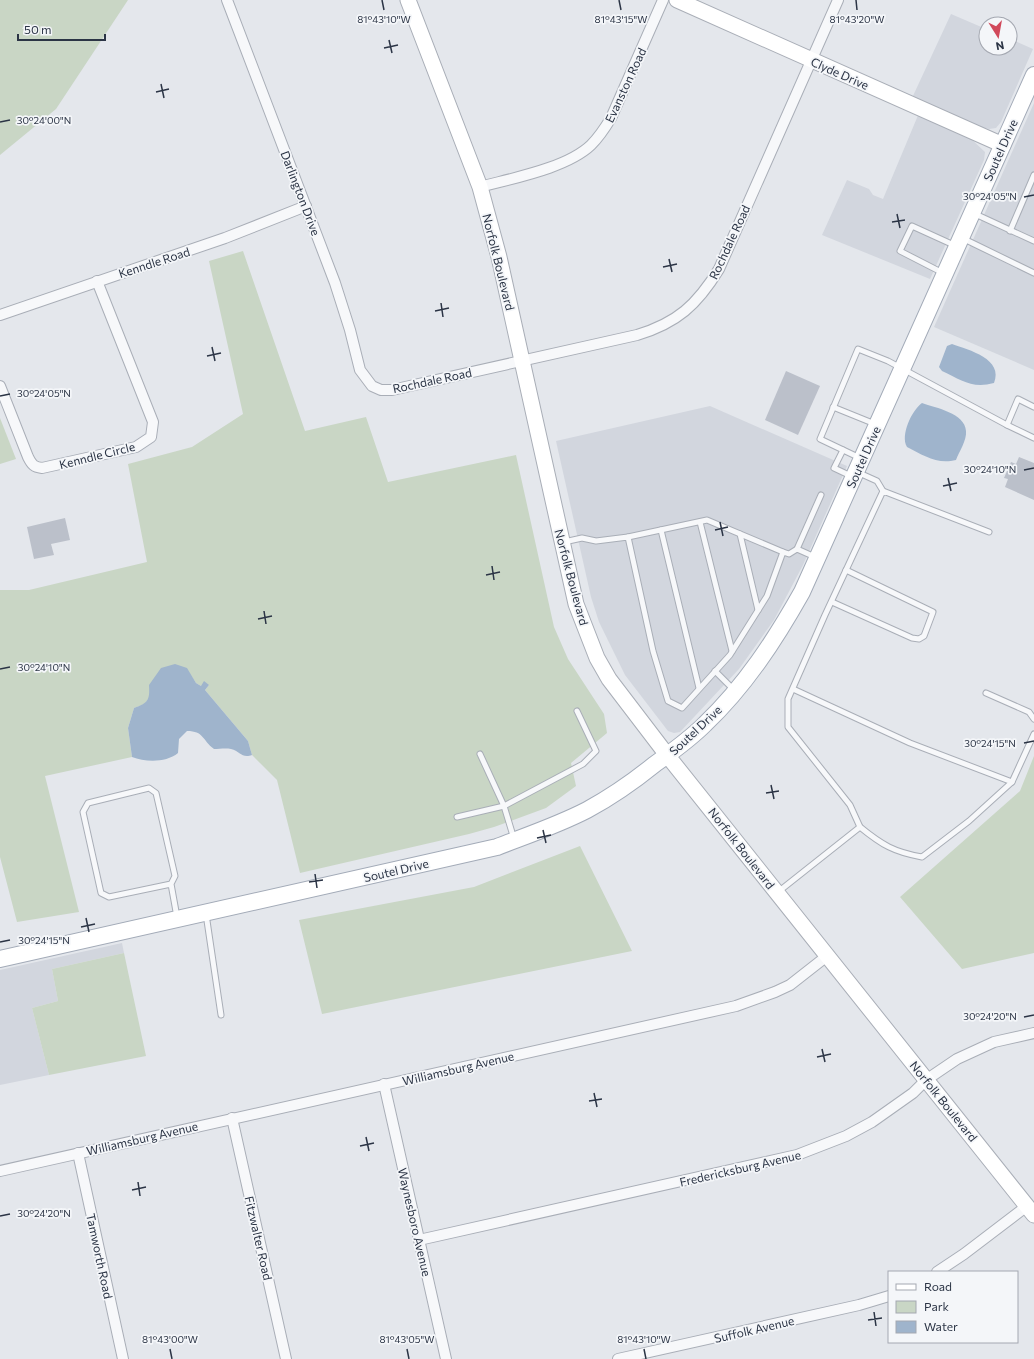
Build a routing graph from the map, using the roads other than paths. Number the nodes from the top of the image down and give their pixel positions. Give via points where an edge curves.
1 (227, 0) edge
2 (408, 0) edge
3 (663, 0) edge
4 (677, 0) edge
5 (838, 0) edge
6 (811, 60) junction
7 (1034, 74) edge
8 (1003, 145) junction
9 (1034, 175) edge
10 (480, 187) junction
11 (306, 206) junction
12 (973, 212) junction
13 (1010, 231) junction
14 (1034, 241) edge
15 (959, 242) junction
16 (1034, 273) edge
17 (945, 274) junction
18 (97, 281) junction
19 (0, 315) edge
20 (522, 361) junction
21 (902, 369) junction
22 (0, 386) edge
23 (372, 386) joint
24 (1034, 407) edge
25 (833, 408) junction
26 (878, 425) junction
27 (1007, 425) junction
28 (1034, 438) edge
29 (843, 450) junction
30 (858, 469) junction
31 (883, 491) junction
32 (821, 495) dead end
33 (700, 522) junction
34 (661, 530) junction
35 (989, 532) dead end
36 (740, 534) junction
37 (628, 537) junction
38 (562, 542) junction
39 (797, 549) junction
40 (783, 552) junction
41 (817, 559) junction
42 (846, 570) junction
43 (832, 602) junction
44 (758, 610) junction
45 (732, 651) junction
46 (715, 671) junction
47 (699, 688) junction
48 (793, 689) junction
49 (735, 691) junction
50 (986, 693) dead end
51 (577, 712) dead end
52 (1034, 719) edge
53 (1034, 734) edge
54 (480, 754) dead end
55 (667, 756) junction
56 (1012, 782) junction
57 (504, 806) junction
58 (457, 817) dead end
59 (860, 827) junction
60 (514, 840) junction
61 (171, 884) junction
62 (777, 892) junction
63 (206, 913) junction
64 (178, 920) junction
65 (827, 956) junction
66 (0, 959) edge
67 (221, 1015) dead end
68 (1034, 1033) edge
69 (926, 1080) junction
70 (384, 1084) junction
71 (232, 1118) junction
72 (78, 1153) junction
73 (0, 1170) edge
74 (1030, 1211) edge
75 (419, 1240) junction
76 (939, 1271) edge
77 (888, 1296) edge
78 (123, 1359) edge
79 (286, 1359) edge
80 (446, 1359) edge
81 (618, 1359) edge

1 - 11 street, Darlington Drive
2 - 10 street, Norfolk Boulevard
3 - 10 street, Evanston Road via 611,118 590,146 565,162
4 - 6 street, Clyde Drive
5 - 6 street, Rochdale Road
6 - 8 street, Clyde Drive
6 - 20 street, Rochdale Road via 719,269 699,299 673,321 637,336
7 - 8 main road, Soutel Drive
8 - 12 main road, Soutel Drive
9 - 13 lane
10 - 20 street, Norfolk Boulevard via 499,257
11 - 18 street, Kenndle Road via 225,238
11 - 23 street, Darlington Drive via 336,283 360,370
12 - 13 lane
12 - 15 main road, Soutel Drive
13 - 14 lane
15 - 16 lane
15 - 17 main road, Soutel Drive
15 - 17 lane via 912,226 900,251
17 - 21 main road, Soutel Drive
18 - 19 street, Kenndle Road
18 - 22 street, Kenndle Circle via 153,422 151,437 136,447 36,468 28,457
20 - 23 street, Rochdale Road via 392,390 381,390
20 - 38 street, Norfolk Boulevard
21 - 25 lane via 876,355 858,350
21 - 26 main road, Soutel Drive
21 - 27 lane
24 - 27 lane via 1018,399
25 - 26 lane
25 - 29 lane via 820,439
26 - 30 main road, Soutel Drive
27 - 28 lane
29 - 30 lane
29 - 30 lane via 834,468
30 - 31 lane via 877,481
30 - 41 main road, Soutel Drive
31 - 35 lane
31 - 42 lane
32 - 39 lane
33 - 34 lane
33 - 36 lane via 707,520
33 - 45 lane
34 - 37 lane
34 - 47 lane
36 - 40 lane
36 - 44 lane
37 - 38 lane via 596,541 582,538
37 - 47 lane via 653,651 668,701 682,708
38 - 55 street, Norfolk Boulevard via 576,604 597,658 624,700
39 - 40 lane via 789,554
39 - 41 lane
40 - 44 lane via 767,596
41 - 49 main road, Soutel Drive via 782,627
42 - 43 lane
42 - 43 lane via 933,612 924,636 919,639 912,638
43 - 48 lane
44 - 45 lane
45 - 46 lane
46 - 47 lane
46 - 49 lane
48 - 56 lane via 910,743
48 - 59 lane via 788,699 788,727 850,805
49 - 55 main road, Soutel Drive via 705,724
50 - 52 lane via 1029,712
51 - 57 lane via 596,751 583,764
53 - 56 lane
54 - 57 lane
55 - 60 main road, Soutel Drive via 631,784 588,809 539,832
55 - 62 street, Norfolk Boulevard
56 - 59 lane via 969,821 922,857 900,853 874,839
57 - 58 lane
57 - 60 lane
59 - 62 lane
60 - 63 main road, Soutel Drive via 468,854
61 - 61 lane via 175,876 156,793 149,788 88,803 83,812 101,893 109,897
61 - 64 lane
62 - 65 street, Norfolk Boulevard
63 - 64 main road, Soutel Drive
63 - 67 lane
64 - 66 main road, Soutel Drive
65 - 69 street, Norfolk Boulevard
65 - 70 street, Williamsburg Avenue via 790,984 742,1004
68 - 69 street, Fredericksburg Avenue via 994,1042 957,1059
69 - 74 street, Norfolk Boulevard
69 - 75 street, Fredericksburg Avenue via 913,1093 872,1122 846,1136 797,1155
70 - 71 street, Williamsburg Avenue
70 - 75 street, Waynesboro Avenue
71 - 72 street, Williamsburg Avenue
71 - 79 street, Fitzwalter Road
72 - 73 street, Williamsburg Avenue
72 - 78 street, Tamworth Road
74 - 76 street
75 - 80 street, Waynesboro Avenue
77 - 81 street, Suffolk Avenue

